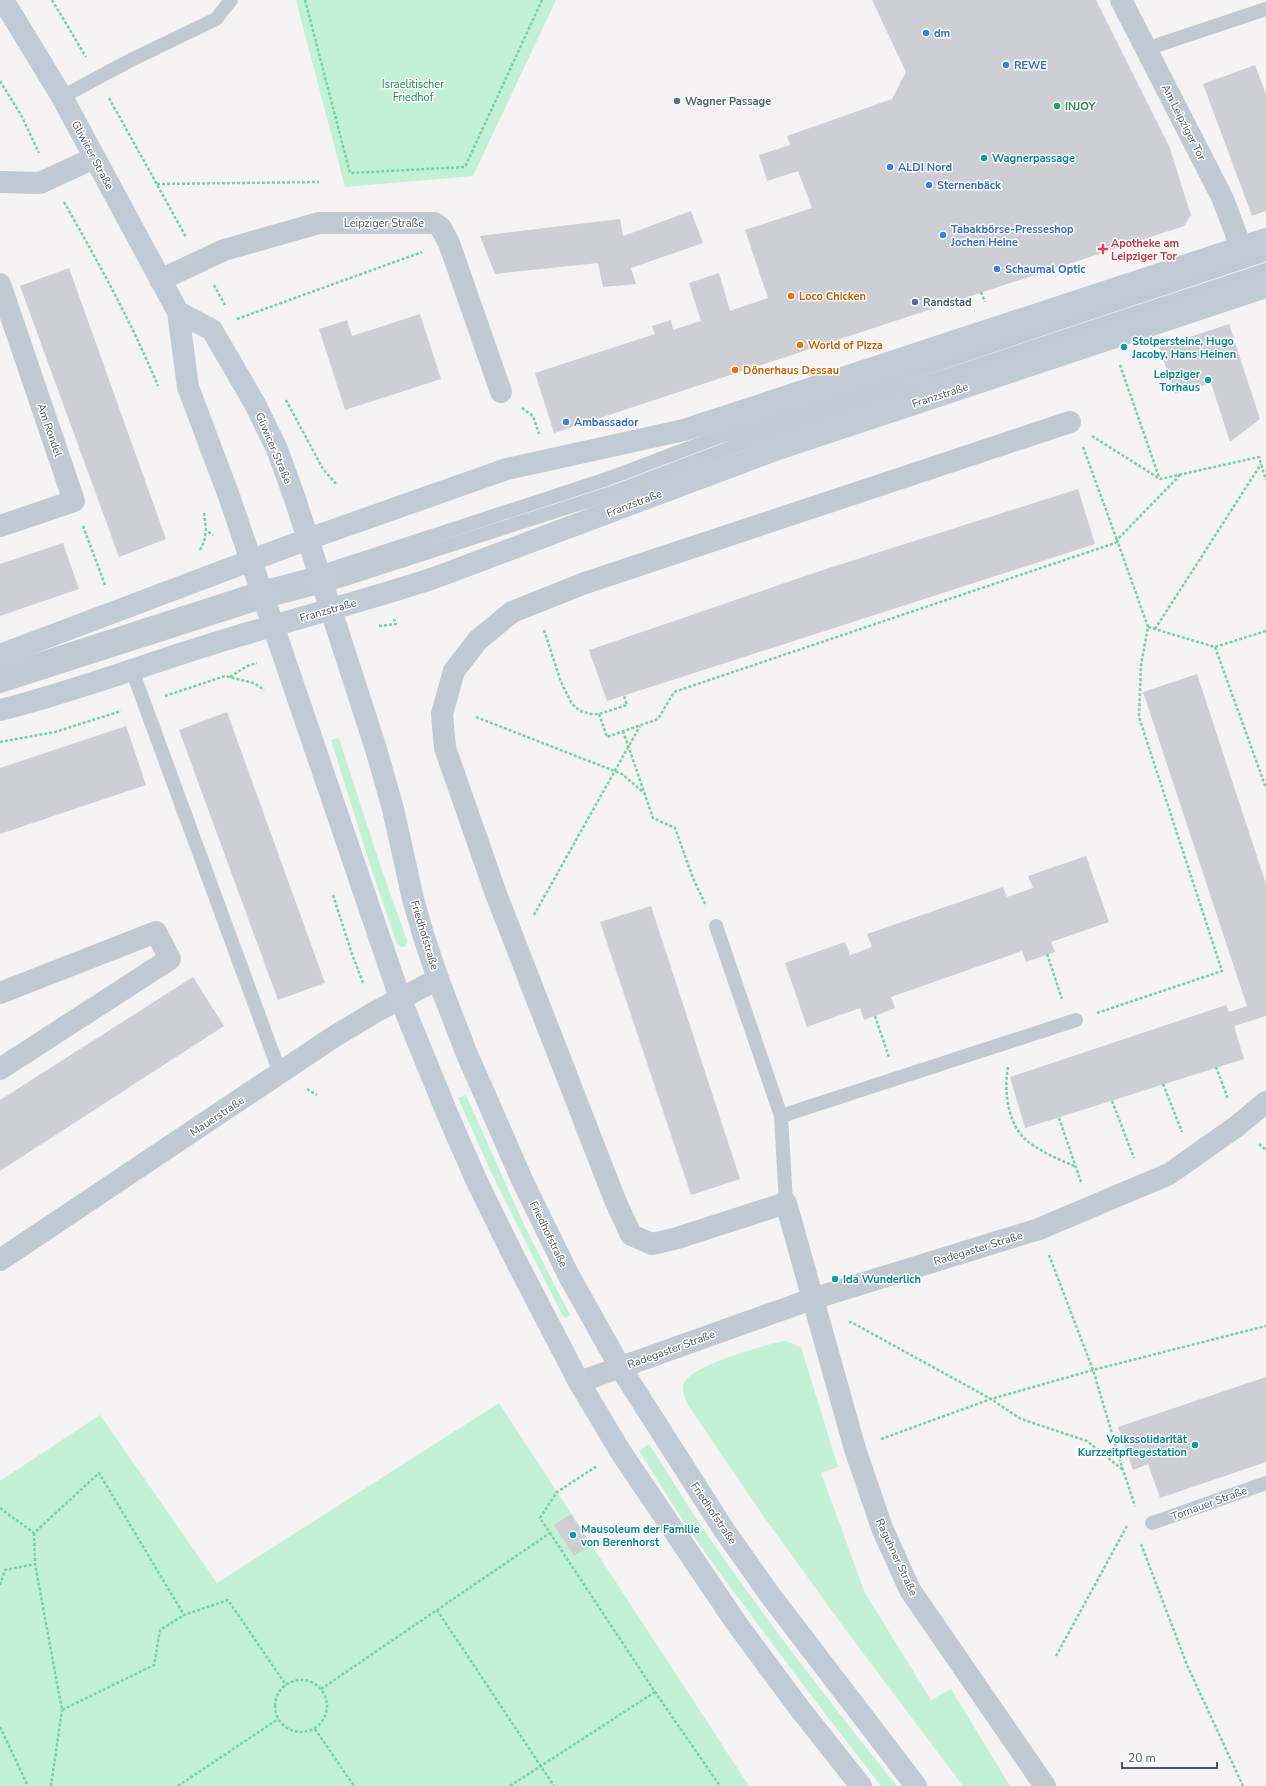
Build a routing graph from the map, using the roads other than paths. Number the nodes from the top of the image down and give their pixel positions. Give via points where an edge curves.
1 (3, 0) edge
2 (231, 0) edge
3 (1121, 0) edge
4 (1266, 9) edge
5 (1146, 49) junction
6 (62, 98) junction
7 (94, 158) junction
8 (0, 182) edge
9 (1266, 239) edge
10 (1242, 247) junction
11 (1266, 254) edge
12 (1266, 270) edge
13 (160, 280) junction
14 (0, 284) edge
15 (1266, 287) edge
16 (178, 312) junction
17 (501, 392) road end
18 (1070, 422) road end
19 (0, 526) edge
20 (308, 539) junction
21 (252, 561) junction
22 (321, 580) junction
23 (263, 594) junction
24 (331, 609) junction
25 (273, 625) junction
26 (0, 655) edge
27 (132, 670) junction
28 (0, 672) edge
29 (0, 686) edge
30 (0, 710) edge
31 (716, 926) road end
32 (438, 979) junction
33 (0, 993) edge
34 (400, 998) junction
35 (1073, 1021) road end
36 (0, 1069) edge
37 (280, 1073) junction
38 (1266, 1102) edge
39 (781, 1116) junction
40 (786, 1203) junction
41 (0, 1260) edge
42 (812, 1299) junction
43 (620, 1367) junction
44 (579, 1382) junction
45 (1266, 1483) edge
46 (1152, 1523) road end
47 (861, 1786) edge
48 (916, 1786) edge
49 (1045, 1786) edge

1 - 6 main road, Gliwicer Straße
2 - 6 lane via 216,19 129,61
3 - 5 street, Am Leipziger Tor
4 - 5 lane
5 - 10 street, Am Leipziger Tor via 1222,197
6 - 7 main road, Gliwicer Straße
7 - 8 street via 40,183
7 - 13 main road, Gliwicer Straße
9 - 10 main road
10 - 20 main road via 684,430 507,469
11 - 22 lane via 732,432
12 - 22 lane via 750,441 612,493
13 - 16 main road, Gliwicer Straße
13 - 17 street, Leipziger Straße via 224,250 319,223 435,222 442,228 449,243
14 - 19 street, Am Rondel via 74,501
15 - 24 main road, Franzstraße via 775,450 434,578
16 - 20 main road, Gliwicer Straße via 212,330 255,404 277,449
16 - 21 main road, Gliwicer Straße via 188,388
18 - 40 street via 592,580 512,612 478,640 454,671 442,714 445,748 517,950 631,1235 652,1244
20 - 21 main road
20 - 22 main road, Gliwicer Straße
21 - 23 main road, Gliwicer Straße
21 - 26 main road
22 - 23 lane
22 - 24 main road, Gliwicer Straße
23 - 25 main road, Gliwicer Straße
23 - 28 lane
23 - 29 lane
24 - 25 main road, Franzstraße
24 - 32 main road, Friedhofstraße via 376,749 423,934
25 - 27 main road, Franzstraße
25 - 34 main road
27 - 30 main road, Franzstraße
27 - 37 lane
31 - 39 lane
32 - 34 street, Mauerstraße
32 - 43 main road, Friedhofstraße via 466,1052 522,1180 569,1276
33 - 36 street via 156,932 170,959
34 - 37 street, Mauerstraße
34 - 44 main road via 479,1186
35 - 39 lane
37 - 41 street, Mauerstraße
38 - 42 street, Radegaster Straße via 1169,1174 1039,1229
39 - 40 lane
40 - 42 street
42 - 43 street, Radegaster Straße
42 - 49 street, Raguhner Straße via 855,1449 882,1528 910,1590
43 - 44 street, Radegaster Straße
43 - 48 main road, Friedhofstraße via 738,1549
44 - 47 main road via 620,1451 728,1612
45 - 46 lane, Tornauer Straße

